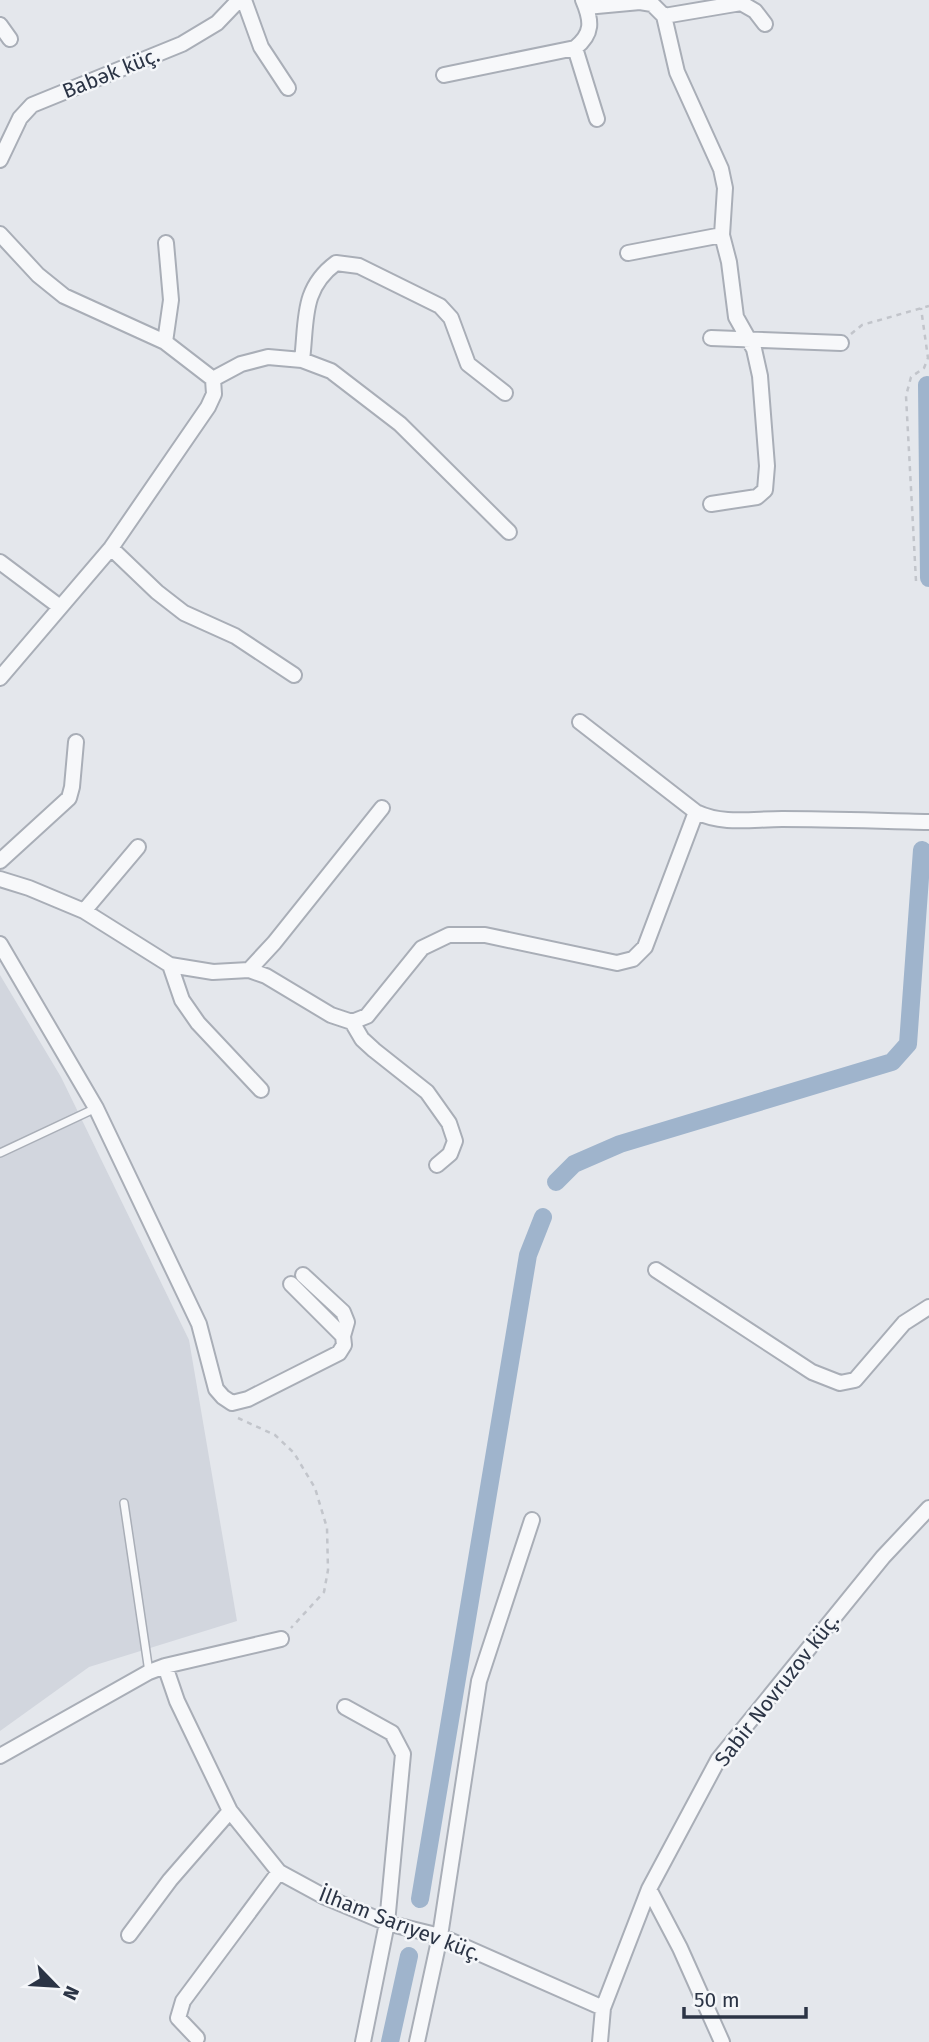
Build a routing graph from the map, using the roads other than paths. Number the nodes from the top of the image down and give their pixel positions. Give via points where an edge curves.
1 (239, 0) edge
2 (244, 0) edge
3 (584, 4) edge
4 (664, 16) junction
5 (765, 24) dead end
6 (0, 25) edge
7 (10, 39) dead end
8 (575, 48) junction
9 (444, 75) dead end
10 (288, 88) dead end
11 (597, 119) dead end
12 (0, 160) edge
13 (0, 234) edge
14 (722, 235) junction
15 (166, 243) dead end
16 (628, 253) dead end
17 (711, 338) dead end
18 (749, 340) junction
19 (165, 342) junction
20 (841, 343) road end
21 (302, 359) junction
22 (213, 379) junction
23 (505, 393) dead end
24 (711, 504) dead end
25 (509, 532) dead end
26 (111, 548) junction
27 (0, 562) edge
28 (60, 607) junction
29 (294, 675) dead end
30 (0, 678) edge
31 (580, 722) dead end
32 (76, 742) dead end
33 (382, 808) dead end
34 (696, 812) junction
35 (929, 822) edge
36 (138, 847) dead end
37 (0, 861) edge
38 (0, 879) edge
39 (84, 911) junction
40 (0, 944) edge
41 (170, 965) junction
42 (249, 970) junction
43 (352, 1022) junction
44 (261, 1090) dead end
45 (96, 1108) junction
46 (0, 1153) edge
47 (437, 1165) dead end
48 (656, 1270) dead end
49 (297, 1280) dead end
50 (929, 1307) edge
51 (124, 1503) dead end
52 (929, 1508) edge
53 (532, 1520) dead end
54 (281, 1639) road end
55 (165, 1667) junction
56 (149, 1672) junction
57 (345, 1707) dead end
58 (0, 1756) edge
59 (230, 1811) junction
60 (279, 1872) junction
61 (649, 1889) junction
62 (387, 1923) junction
63 (129, 1935) dead end
64 (440, 1937) junction
65 (603, 2008) junction
66 (197, 2038) dead end
67 (603, 2039) edge
68 (363, 2042) edge
69 (417, 2042) edge
70 (722, 2042) edge

1 - 12 street, Babək küç. via 217,23 182,44 32,106 20,118
2 - 10 street via 261,47
3 - 4 street via 640,2 652,4
3 - 8 street via 590,28 586,40
4 - 5 street via 741,3
4 - 14 street via 677,72 721,169 726,188
6 - 7 street
8 - 9 street
8 - 11 street
13 - 19 street via 64,296
14 - 16 street
14 - 18 street via 736,317
15 - 19 street via 171,300
17 - 18 street
18 - 20 street
18 - 24 street via 760,376 765,490 757,498
19 - 22 street
21 - 22 street via 268,356
21 - 23 street via 310,293 321,274 336,264 359,266 440,306 452,318 467,364
21 - 25 street via 331,371 400,424
22 - 26 street via 214,394 208,407
26 - 28 street
26 - 29 street via 184,613 235,636
27 - 28 street
28 - 30 street
31 - 34 street
32 - 37 street via 69,798
33 - 42 street
34 - 35 street via 727,821
34 - 43 street via 645,947 633,959 617,962 485,935 449,935 422,948 367,1016
36 - 39 street
38 - 39 street
39 - 41 street
40 - 45 street
41 - 42 street via 213,972
41 - 44 street via 182,1000 198,1023
42 - 43 street
43 - 47 street via 362,1039 427,1092 449,1123 455,1140 450,1154
45 - 46 lane
45 - 49 street via 199,1324 216,1389 223,1398 232,1403 248,1399 339,1353 344,1345 342,1336
48 - 50 street via 812,1372 840,1383 855,1380 904,1323
51 - 56 lane
52 - 61 street, Sabir Novruzov küç. via 883,1557 718,1760
53 - 64 street via 479,1681
54 - 55 street
55 - 56 street
55 - 59 street, İlham Sarıyev küç.
56 - 58 street
57 - 62 street via 392,1733 403,1754
59 - 60 street, İlham Sarıyev küç.
59 - 63 street
60 - 62 street, İlham Sarıyev küç.
60 - 66 street via 183,2001 178,2018
61 - 65 street, Sabir Novruzov küç.
61 - 70 street
62 - 64 street, İlham Sarıyev küç.
62 - 68 street
64 - 65 street, İlham Sarıyev küç.
64 - 69 street
65 - 67 street, Sabir Novruzov küç.

